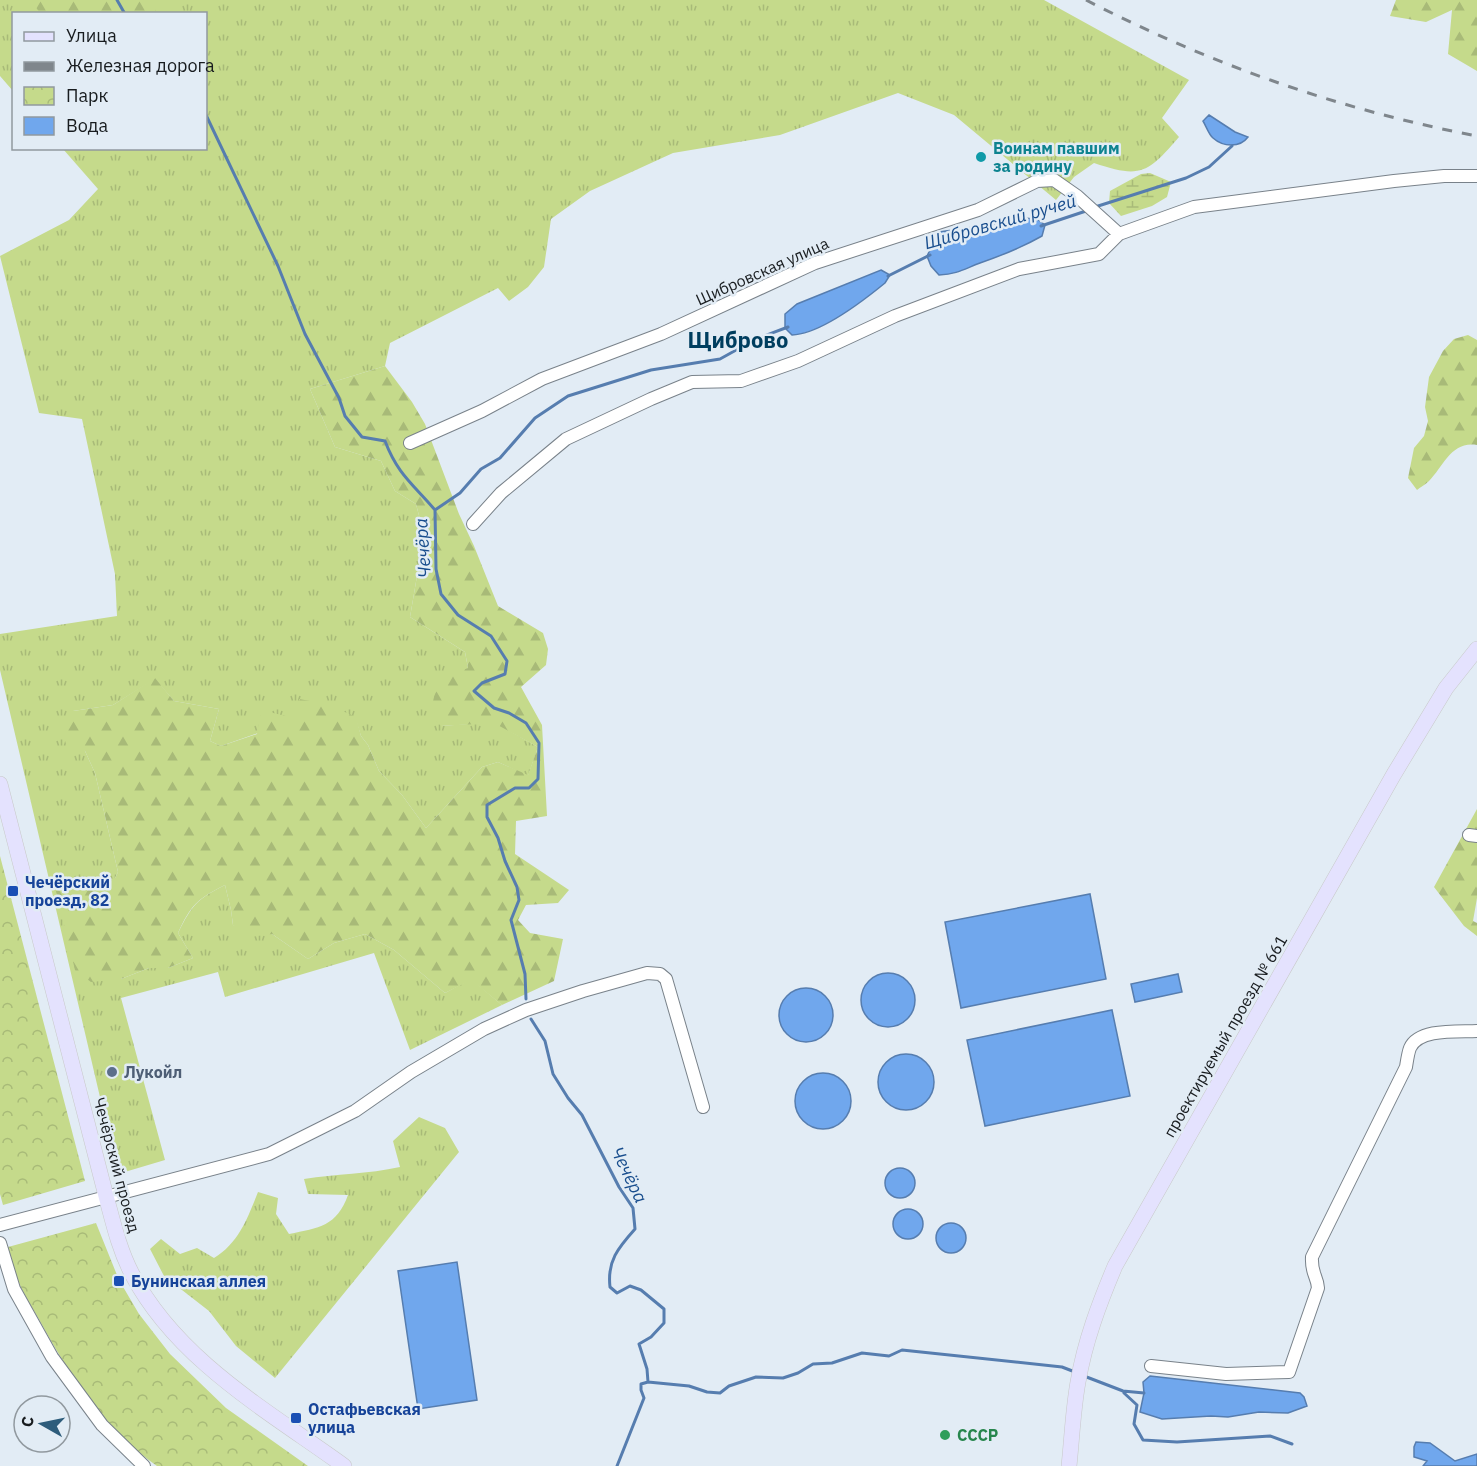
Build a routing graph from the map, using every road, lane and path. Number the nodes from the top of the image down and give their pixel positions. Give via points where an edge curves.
1 (1477, 176) edge
2 (1119, 234) junction
3 (410, 444) dead end
4 (473, 524) dead end
5 (1477, 649) edge
6 (0, 784) edge
7 (1477, 1031) edge
8 (703, 1107) dead end
9 (106, 1196) junction
10 (0, 1224) edge
11 (0, 1243) edge
12 (1151, 1366) dead end
13 (144, 1466) edge
14 (344, 1466) edge
15 (1069, 1466) edge

1 - 2 street via 1394,181 1194,207
2 - 3 street, Щибровская улица via 1054,180 1037,181 978,210 815,263 662,334 542,380
2 - 4 street via 1099,254 1019,269 895,316 798,361 741,381 692,382 651,399 566,439 501,493
5 - 15 main road, проектируемый проезд № 661 via 1446,688 1394,774 1115,1266 1086,1346
6 - 9 main road, Чечёрский проезд
7 - 12 street via 1426,1034 1410,1048 1406,1067 1312,1257 1311,1270 1318,1288 1289,1372 1226,1374
8 - 9 street via 666,979 647,973 526,1010 478,1032 355,1111 269,1154
9 - 10 street
9 - 14 main road, Чечёрский проезд via 128,1266 162,1319 239,1394
11 - 13 street via 14,1289 52,1357 102,1425

